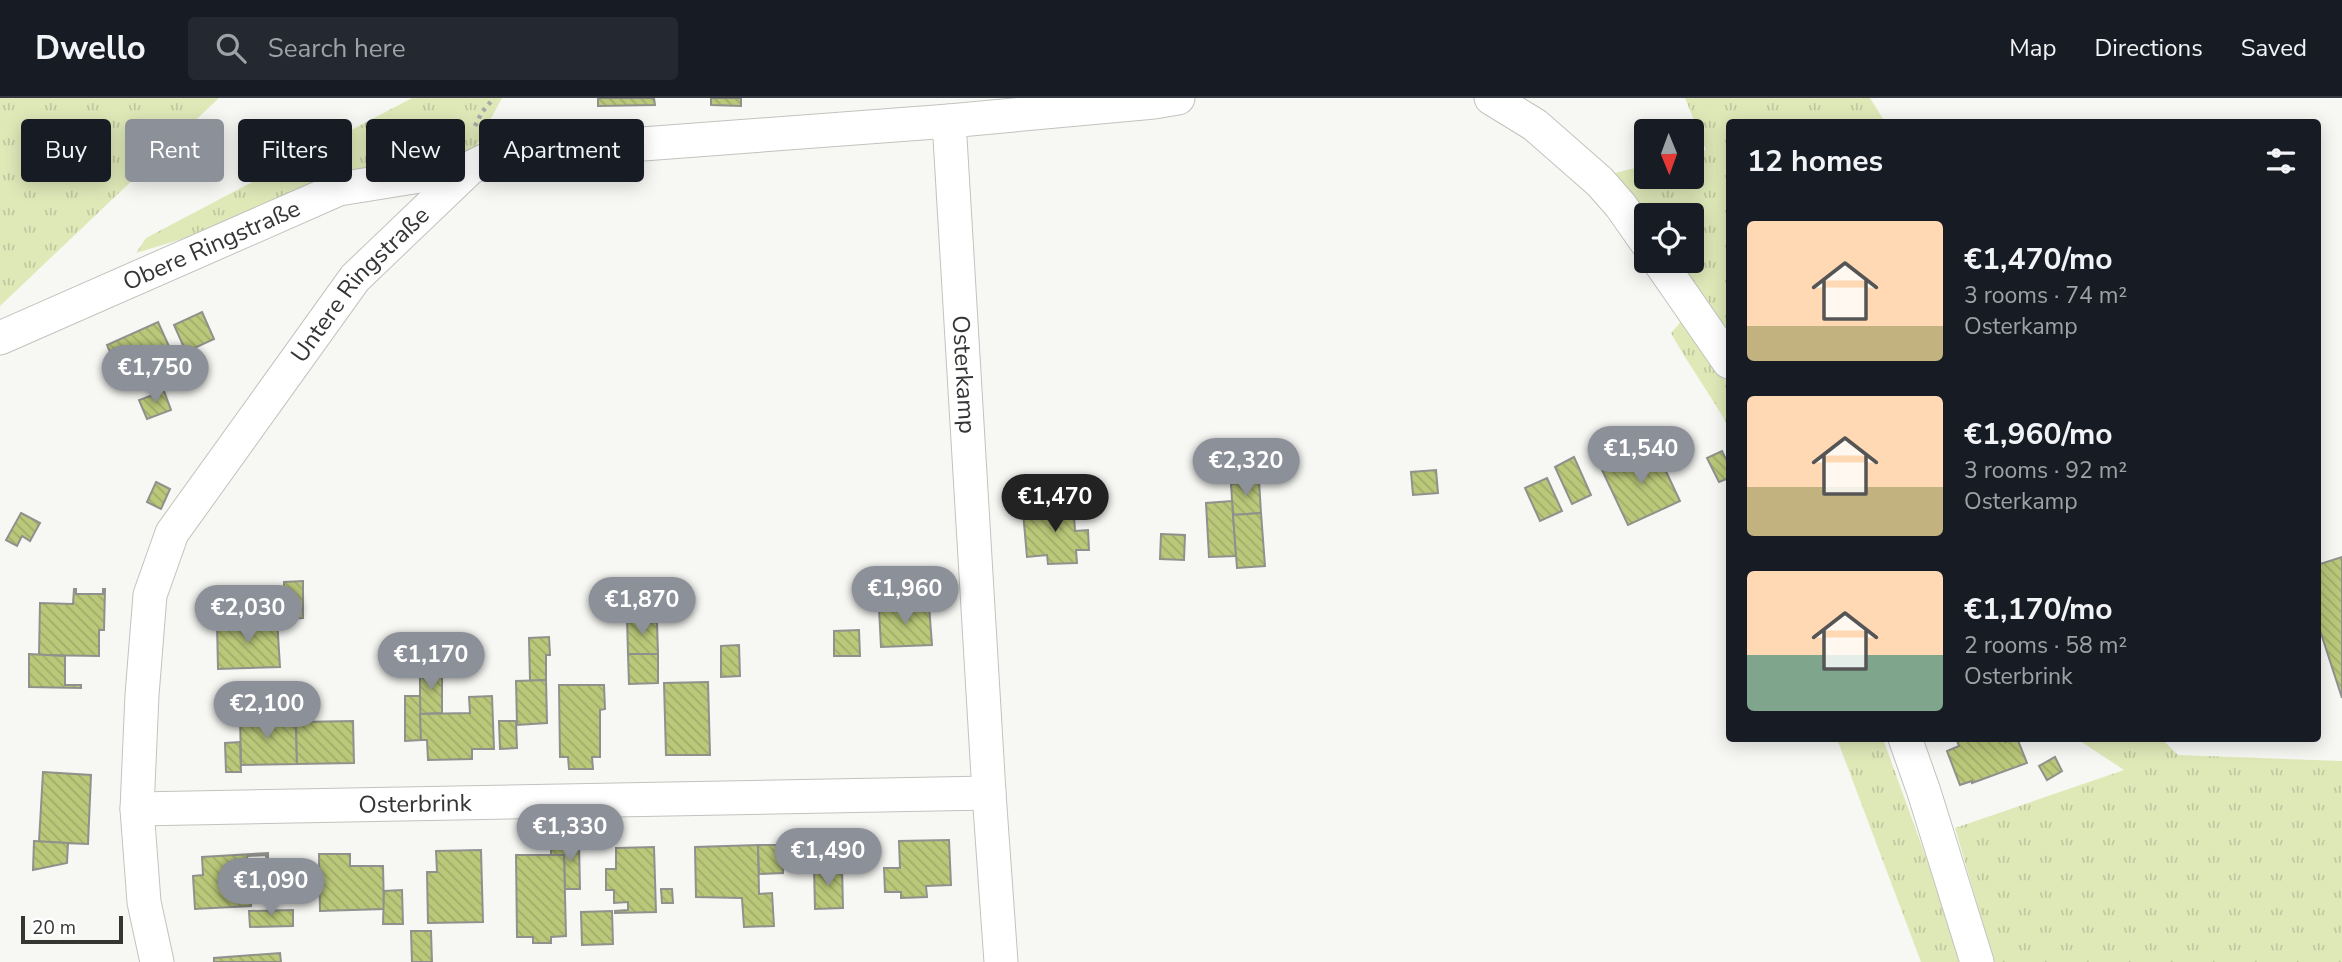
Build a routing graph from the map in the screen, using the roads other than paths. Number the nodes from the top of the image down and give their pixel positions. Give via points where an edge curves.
1 (1178, 98) edge
2 (1491, 98) edge
3 (949, 121) junction
4 (470, 167) junction
5 (1634, 224) edge
6 (1667, 273) edge
7 (0, 338) edge
8 (1726, 358) edge
9 (1906, 742) edge
10 (989, 793) junction
11 (137, 809) junction
12 (157, 962) edge
13 (1001, 962) edge
14 (1977, 962) edge

1 - 3 street, Untere Ringstraße
2 - 5 street via 1535,125 1600,182
3 - 4 street, Untere Ringstraße via 496,155
3 - 10 street, Osterkamp
4 - 7 street, Obere Ringstraße via 339,188
4 - 11 street, Untere Ringstraße via 355,278 172,533 150,596
6 - 8 street
9 - 14 street
10 - 11 street, Osterbrink
10 - 13 street, Osterkamp
11 - 12 street, Untere Ringstraße via 144,902

